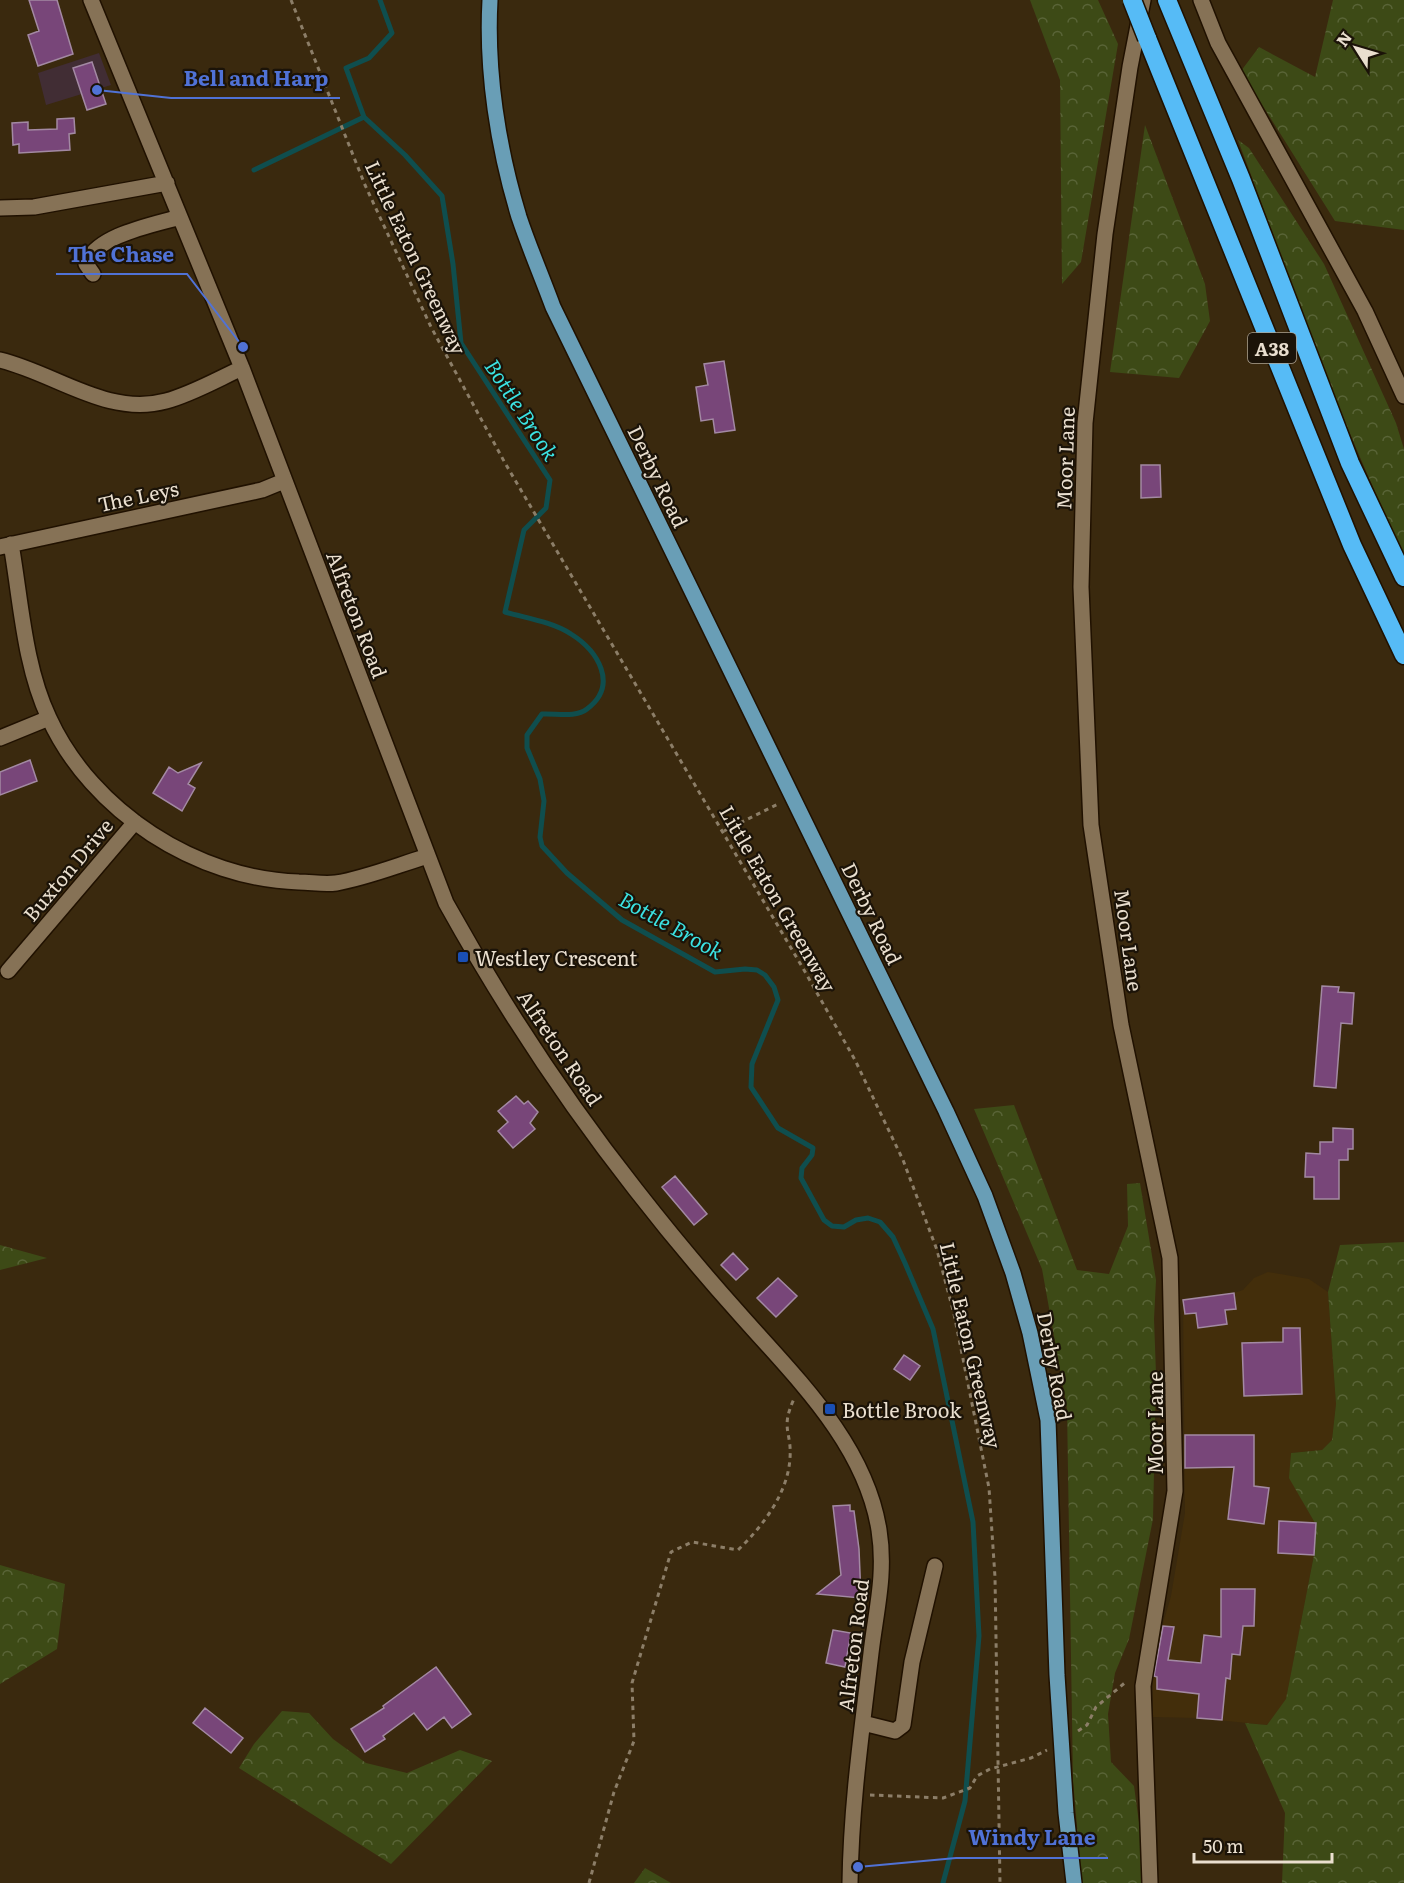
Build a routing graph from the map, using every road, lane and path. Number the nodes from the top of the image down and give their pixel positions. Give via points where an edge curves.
1 (91, 0) edge
2 (291, 0) edge
3 (490, 0) edge
4 (1132, 0) edge
5 (1143, 0) edge
6 (1167, 0) edge
7 (1201, 0) edge
8 (167, 183) junction
9 (0, 208) edge
10 (180, 217) junction
11 (93, 274) dead end
12 (0, 360) edge
13 (242, 368) junction
14 (1404, 396) edge
15 (284, 481) junction
16 (5, 545) edge
17 (1404, 578) edge
18 (1404, 655) edge
19 (49, 718) junction
20 (0, 738) edge
21 (793, 797) junction
22 (135, 822) junction
23 (723, 831) junction
24 (428, 856) junction
25 (8, 971) dead end
26 (807, 1391) junction
27 (935, 1566) dead end
28 (1112, 1695) dead end
29 (863, 1723) junction
30 (1087, 1725) dead end
31 (1047, 1750) dead end
32 (997, 1768) junction
33 (855, 1793) junction
34 (588, 1883) edge
35 (850, 1883) edge
36 (1000, 1883) edge
37 (1074, 1883) edge
38 (1150, 1883) edge

1 - 8 street, Alfreton Road
2 - 23 path, Little Eaton Greenway via 347,143 431,327 526,497
3 - 21 main road, Derby Road via 493,92 504,151 519,216 553,307
4 - 18 highway, A38, bridge via 1352,545
5 - 38 street, Moor Lane via 1103,257 1085,423 1081,587 1091,825 1121,1025 1170,1258 1175,1491 1143,1686
6 - 17 highway, A38 via 1241,179 1350,463
7 - 14 street via 1218,43 1359,301
8 - 9 street via 34,207
8 - 10 street, Alfreton Road
10 - 11 street via 101,243 90,253 86,264
10 - 13 street, Alfreton Road
12 - 13 street via 27,366 112,402 130,405 166,401
13 - 15 street, Alfreton Road
15 - 16 street, The Leys via 262,490
15 - 24 street, Alfreton Road
16 - 19 street via 34,677
19 - 20 street
19 - 22 street via 83,774
21 - 23 path
21 - 37 main road, Derby Road via 985,1196 1030,1333 1048,1420 1058,1686
22 - 24 street via 178,850 221,869 278,882 334,883
22 - 25 street, Buxton Drive
23 - 32 path, Little Eaton Greenway via 855,1060 903,1160 937,1250 989,1488 995,1577
24 - 26 street, Alfreton Road via 446,903 478,960 568,1095 634,1188
26 - 29 street, Alfreton Road via 841,1436 864,1478 879,1532 883,1579
26 - 34 path via 794,1398 787,1414 790,1456 786,1477 755,1534 738,1550 692,1542 671,1552 632,1683 634,1741 614,1792
27 - 29 street via 912,1662 903,1725 895,1731
28 - 30 path via 1096,1707
29 - 33 street, Alfreton Road
31 - 32 path
32 - 33 path via 977,1776 970,1788 944,1798
32 - 36 path, Little Eaton Greenway
33 - 35 street, Alfreton Road

